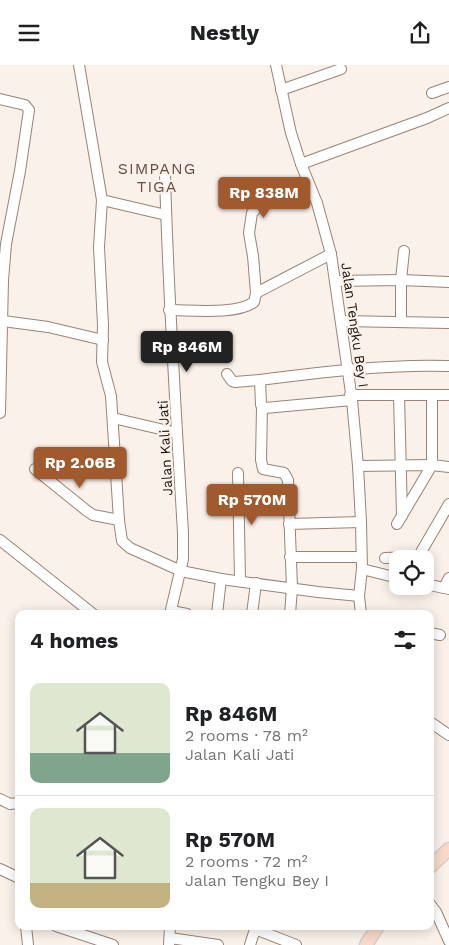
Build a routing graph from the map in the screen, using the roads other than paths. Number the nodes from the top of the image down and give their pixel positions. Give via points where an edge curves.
1 (79, 65) edge
2 (276, 65) edge
3 (341, 69) dead end
4 (449, 87) edge
5 (281, 90) junction
6 (432, 93) dead end
7 (0, 99) edge
8 (449, 108) edge
9 (301, 164) junction
10 (164, 174) dead end
11 (308, 182) junction
12 (102, 201) junction
13 (166, 215) junction
14 (4, 225) edge
15 (404, 251) dead end
16 (331, 254) junction
17 (401, 280) junction
18 (335, 281) junction
19 (449, 282) edge
20 (1, 286) edge
21 (256, 293) junction
22 (170, 310) junction
23 (3, 321) junction
24 (341, 321) junction
25 (401, 322) junction
26 (449, 323) edge
27 (1, 335) edge
28 (103, 340) junction
29 (449, 366) edge
30 (347, 369) junction
31 (227, 374) dead end
32 (260, 380) junction
33 (399, 395) junction
34 (432, 395) junction
35 (449, 395) edge
36 (351, 397) junction
37 (0, 407) edge
38 (262, 407) junction
39 (113, 418) junction
40 (177, 433) junction
41 (432, 465) junction
42 (358, 466) junction
43 (400, 466) junction
44 (449, 467) edge
45 (35, 469) dead end
46 (238, 473) dead end
47 (449, 504) edge
48 (119, 520) junction
49 (361, 522) junction
50 (289, 523) junction
51 (0, 540) edge
52 (423, 550) edge
53 (290, 557) junction
54 (361, 557) junction
55 (385, 558) dead end
56 (389, 558) edge
57 (362, 569) junction
58 (181, 571) junction
59 (389, 576) edge
60 (449, 578) edge
61 (221, 579) junction
62 (240, 580) junction
63 (256, 583) junction
64 (292, 588) junction
65 (446, 589) edge
66 (359, 596) junction
67 (88, 610) edge
68 (171, 610) edge
69 (217, 610) edge
70 (253, 610) edge
71 (290, 610) edge
72 (361, 610) edge
73 (434, 725) edge
74 (449, 735) edge
75 (0, 799) edge
76 (15, 803) edge
77 (449, 849) edge
78 (434, 863) edge
79 (0, 869) edge
80 (15, 876) edge
81 (434, 909) edge
82 (26, 930) edge
83 (68, 930) edge
84 (254, 930) edge
85 (262, 930) edge
86 (375, 930) edge
87 (170, 941) edge
88 (449, 941) edge
89 (28, 945) edge
90 (113, 945) edge
91 (218, 945) edge
92 (250, 945) edge
93 (296, 945) edge
94 (366, 945) edge

1 - 12 street
2 - 5 street, Jalan Tengku Bey I
3 - 5 street
4 - 6 street
5 - 9 street, Jalan Tengku Bey I
7 - 14 street via 25,105 29,110 23,153
8 - 9 street
9 - 11 street, Jalan Tengku Bey I
10 - 13 street, Jalan Kali Jati
11 - 16 street, Jalan Tengku Bey I
11 - 21 street via 259,206 252,213 249,233
12 - 13 street
12 - 28 street via 99,247
13 - 22 street, Jalan Kali Jati
14 - 20 street via 6,244
15 - 17 street
16 - 18 street, Jalan Tengku Bey I
16 - 21 street
17 - 18 street
17 - 19 street
17 - 25 street
18 - 24 street, Jalan Tengku Bey I
20 - 23 street
21 - 22 street via 252,304 238,308
22 - 40 street, Jalan Kali Jati
23 - 27 street
23 - 28 street via 48,327
24 - 25 street
24 - 30 street, Jalan Tengku Bey I
25 - 26 street
27 - 37 street
28 - 39 street via 102,362
29 - 30 street
30 - 32 street
30 - 36 street, Jalan Tengku Bey I
31 - 32 street via 235,382
32 - 38 street
33 - 34 street
33 - 36 street
33 - 43 street
34 - 35 street
34 - 41 street
36 - 38 street
36 - 42 street, Jalan Tengku Bey I
38 - 50 street via 262,466 266,471 281,472 286,476
39 - 40 street
39 - 48 street
40 - 58 street, Jalan Kali Jati via 183,533
41 - 43 street
41 - 43 street via 400,521
41 - 44 street
42 - 43 street
42 - 49 street, Jalan Tengku Bey I
45 - 48 street via 87,511
46 - 62 street
47 - 52 street
48 - 58 street via 120,536 125,545
49 - 50 street
49 - 54 street, Jalan Tengku Bey I
50 - 53 street
51 - 67 street
53 - 54 street
53 - 64 street
54 - 57 street, Jalan Tengku Bey I
55 - 56 street
57 - 59 street
57 - 66 street, Jalan Tengku Bey I
58 - 61 street
58 - 68 street
60 - 65 street
61 - 62 street
61 - 69 street
62 - 63 street
63 - 64 street
63 - 70 street
64 - 66 street
64 - 71 street
66 - 72 street, Jalan Tengku Bey I
73 - 74 street
75 - 76 street
77 - 78 main road
79 - 80 street
81 - 88 street
82 - 89 street
83 - 90 street
84 - 92 street
85 - 93 street
86 - 94 main road
87 - 91 street

